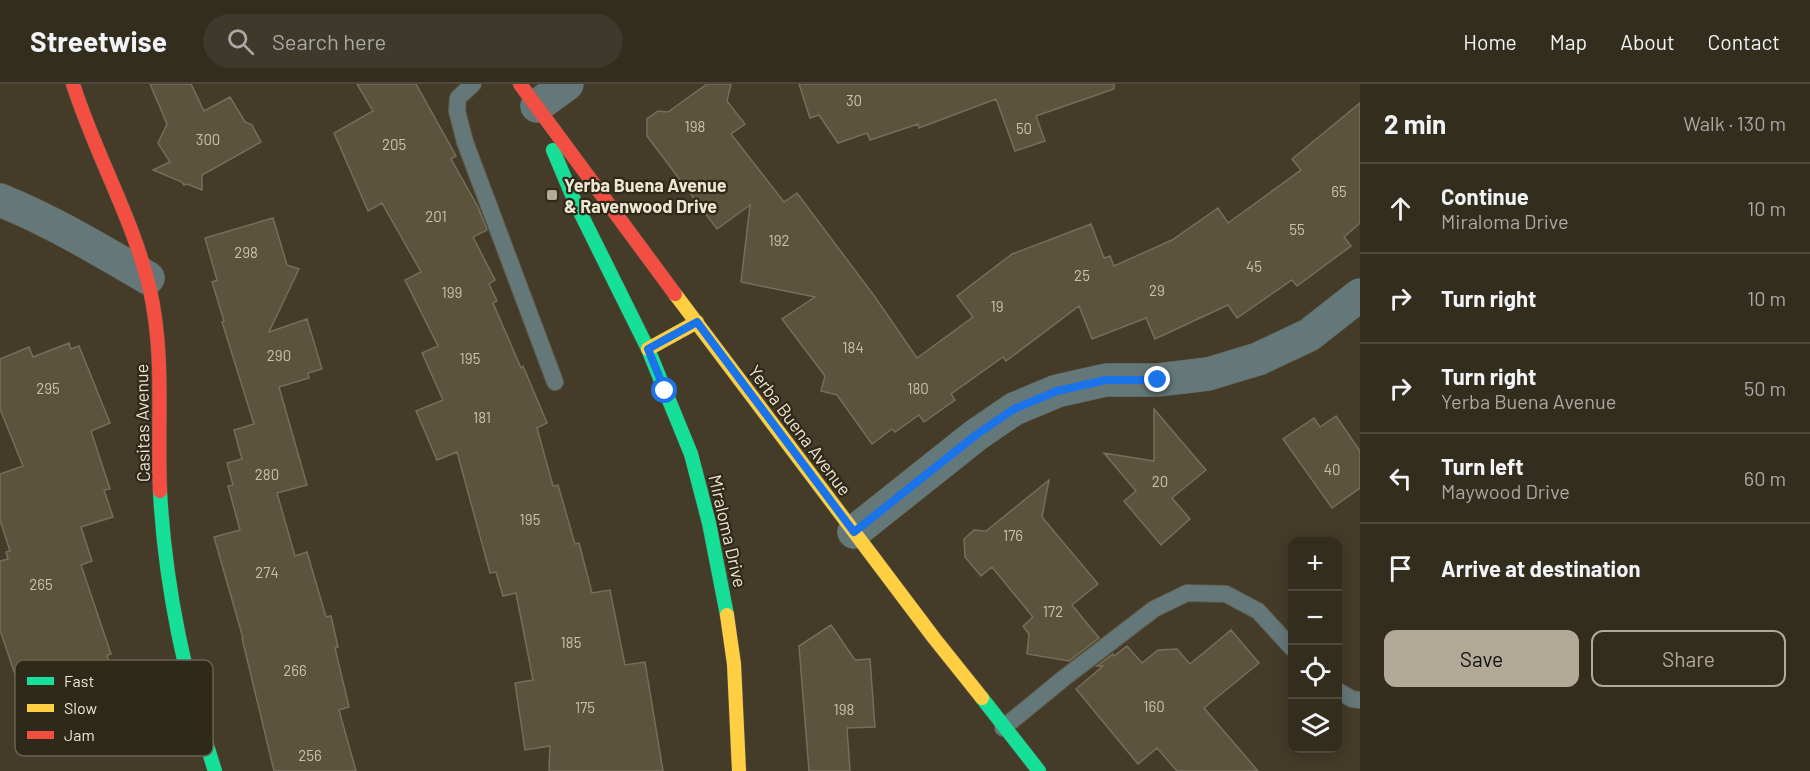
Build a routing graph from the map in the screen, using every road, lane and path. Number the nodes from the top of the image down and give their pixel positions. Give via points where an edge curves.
1 (73, 84) edge
2 (473, 84) edge
3 (567, 84) edge
4 (528, 95) edge
5 (0, 200) edge
6 (148, 278) junction
7 (1360, 296) edge
8 (697, 322) junction
9 (648, 349) junction
10 (555, 382) dead end
11 (854, 532) junction
12 (1290, 645) edge
13 (183, 660) edge
14 (1342, 693) edge
15 (1360, 700) edge
16 (1004, 728) junction
17 (210, 756) edge
18 (215, 771) edge
19 (739, 771) edge
20 (1039, 771) edge

1 - 6 street, Casitas Avenue
2 - 10 lane via 458,98 457,111 465,142
3 - 4 street
4 - 8 street, Yerba Buena Avenue
4 - 9 street, Miraloma Drive via 574,202
5 - 6 street
6 - 13 street, Casitas Avenue via 160,370 159,473 164,547
7 - 11 street via 1309,334 1258,359 1208,374 1158,380 1106,380 1057,391 1014,409
8 - 9 street
8 - 11 street, Yerba Buena Avenue
9 - 19 street, Miraloma Drive via 690,454 712,534 734,664
11 - 16 street, Yerba Buena Avenue
12 - 16 lane via 1258,610 1226,594 1187,593 1155,609
14 - 15 lane
16 - 20 street, Yerba Buena Avenue
17 - 18 street, Casitas Avenue

